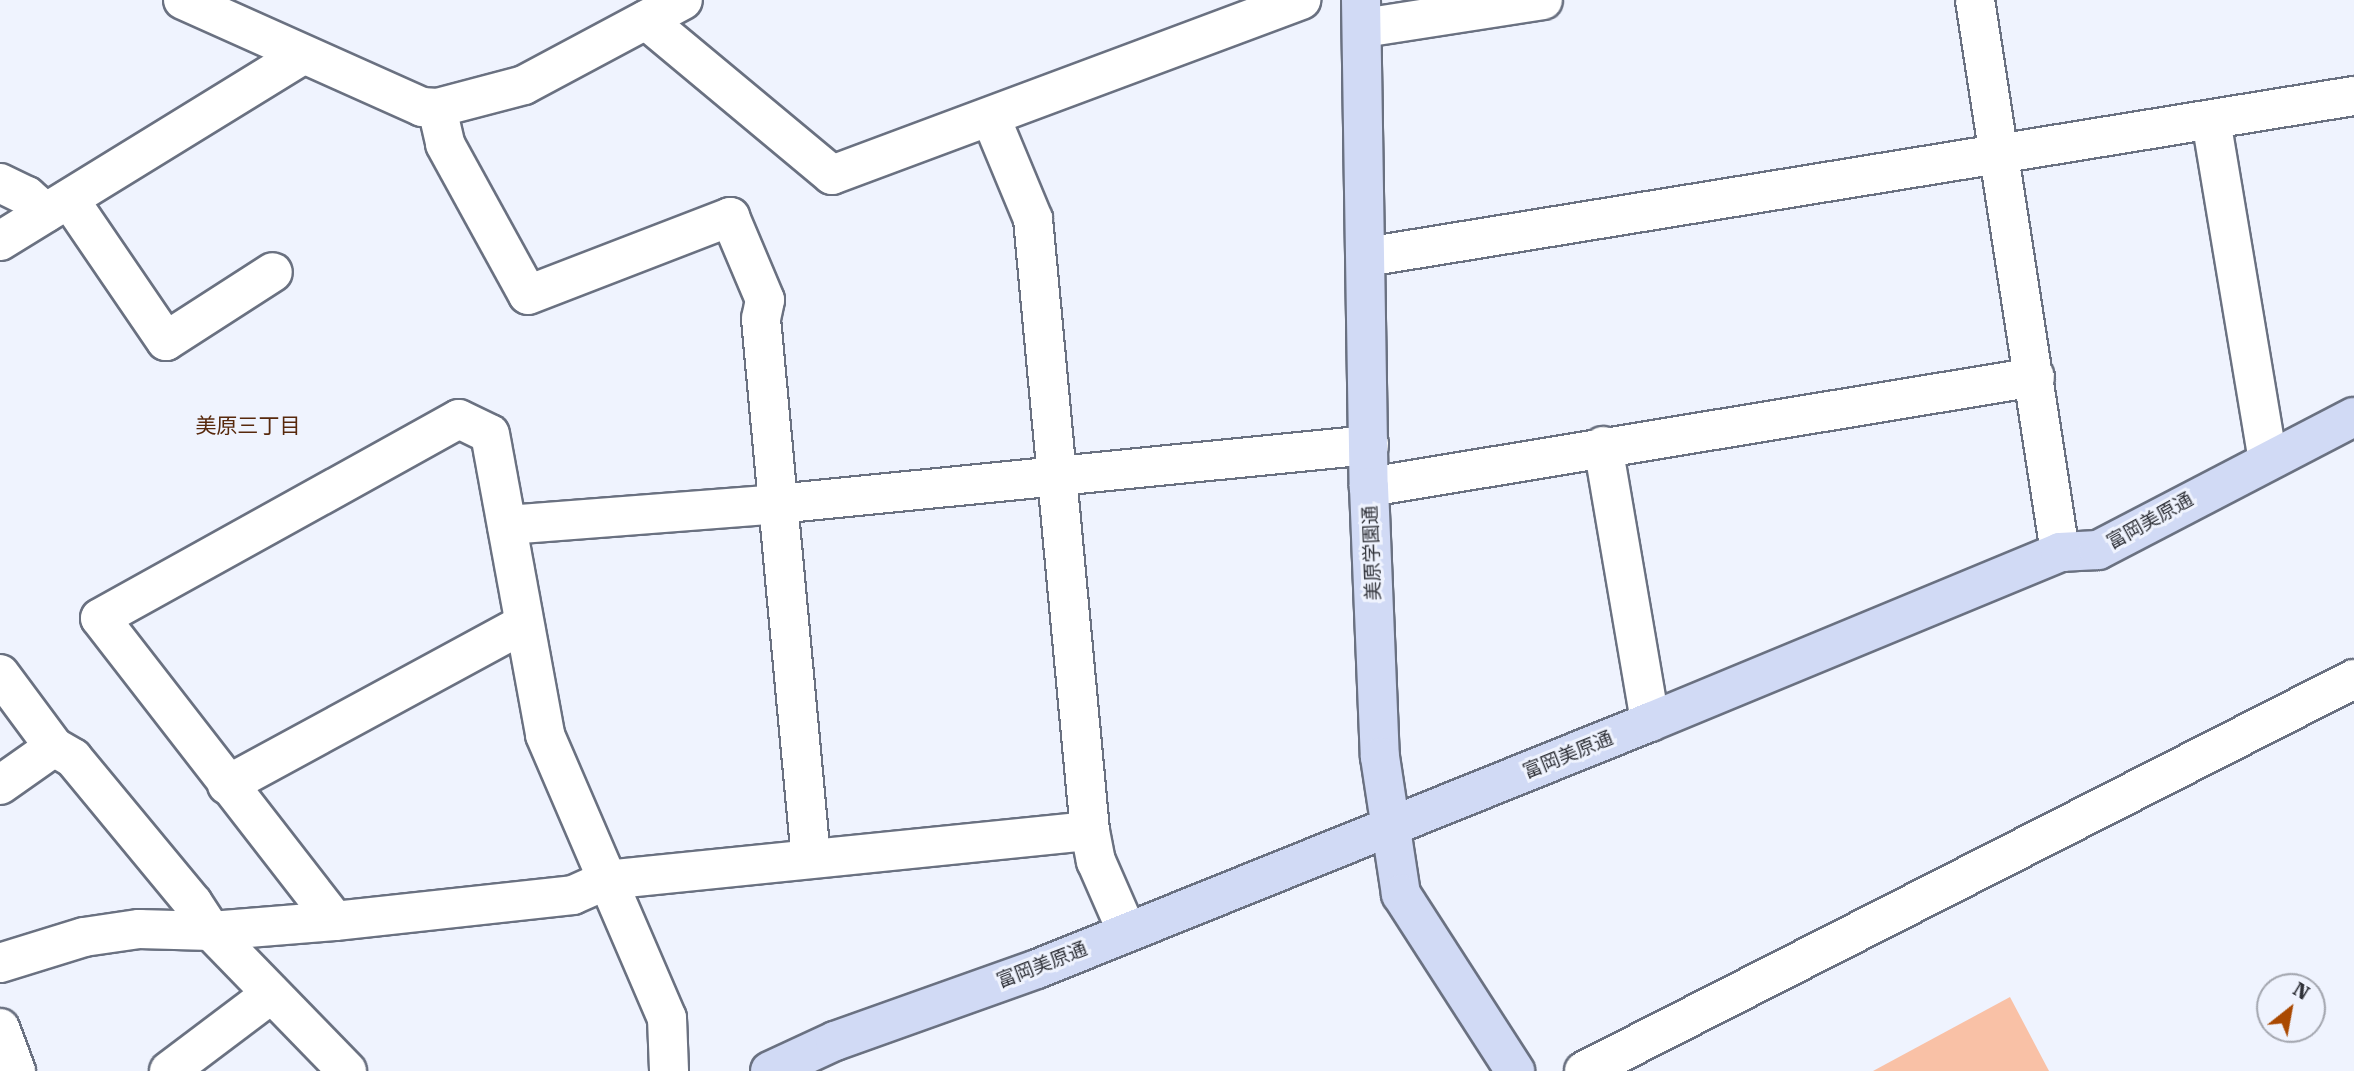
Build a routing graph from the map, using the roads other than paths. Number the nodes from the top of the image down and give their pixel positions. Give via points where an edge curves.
1 (183, 0) edge
2 (683, 0) edge
3 (1301, 0) edge
4 (1543, 0) edge
5 (1975, 0) edge
6 (1362, 14) edge
7 (646, 20) junction
8 (302, 55) junction
9 (2354, 96) edge
10 (437, 108) junction
11 (991, 118) junction
12 (2211, 120) junction
13 (1999, 155) junction
14 (0, 183) edge
15 (57, 206) junction
16 (0, 241) edge
17 (1366, 257) junction
18 (273, 272) dead end
19 (2035, 377) junction
20 (2354, 417) edge
21 (1369, 445) junction
22 (1603, 446) junction
23 (2268, 460) junction
24 (1058, 475) junction
25 (1369, 487) junction
26 (777, 504) junction
27 (507, 525) junction
28 (2060, 552) junction
29 (522, 625) junction
30 (0, 674) edge
31 (2354, 680) edge
32 (1650, 722) junction
33 (54, 747) junction
34 (0, 785) edge
35 (227, 785) junction
36 (1390, 824) junction
37 (1090, 831) junction
38 (811, 859) junction
39 (606, 880) junction
40 (335, 921) junction
41 (211, 931) junction
42 (1127, 932) junction
43 (0, 963) edge
44 (271, 994) junction
45 (0, 1028) edge
46 (16, 1071) edge
47 (169, 1071) edge
48 (347, 1071) edge
49 (668, 1071) edge
50 (770, 1071) edge
51 (1515, 1071) edge
52 (1584, 1071) edge

1 - 8 street
2 - 7 street
3 - 11 street
4 - 6 street
5 - 13 street
6 - 17 street, 美原学園通
7 - 10 street via 524,85
7 - 11 street via 832,175
8 - 10 street via 422,107
8 - 15 street
9 - 12 street
10 - 26 street via 445,144 528,295 730,217 765,300 761,319
11 - 24 street via 1033,219
12 - 13 street
12 - 23 street
13 - 17 street
13 - 19 street
14 - 15 street
15 - 16 street
15 - 18 street via 166,341
17 - 21 street, 美原学園通
19 - 22 street
19 - 28 street
20 - 23 street, 富岡美原通
21 - 24 street
21 - 25 street, 美原学園通
22 - 25 street
22 - 32 street
23 - 28 street, 富岡美原通 via 2098,550
24 - 26 street
24 - 37 street
25 - 36 street, 美原学園通 via 1380,757
26 - 27 street
26 - 38 street
27 - 29 street
27 - 35 street via 490,434 459,419 100,618
28 - 32 street, 富岡美原通
29 - 35 street
29 - 39 street via 545,735 597,849
30 - 33 street
31 - 52 street
32 - 36 street, 富岡美原通
33 - 34 street
33 - 41 street via 73,758
35 - 40 street
36 - 42 street, 富岡美原通
36 - 51 street, 美原学園通 via 1401,894
37 - 38 street
37 - 42 street via 1096,861
38 - 39 street
39 - 40 street via 573,895
39 - 49 street via 667,1018
40 - 41 street
41 - 43 street via 139,929 84,937
41 - 44 street
42 - 50 street, 富岡美原通 via 835,1041
44 - 47 street
44 - 48 street
45 - 46 street

